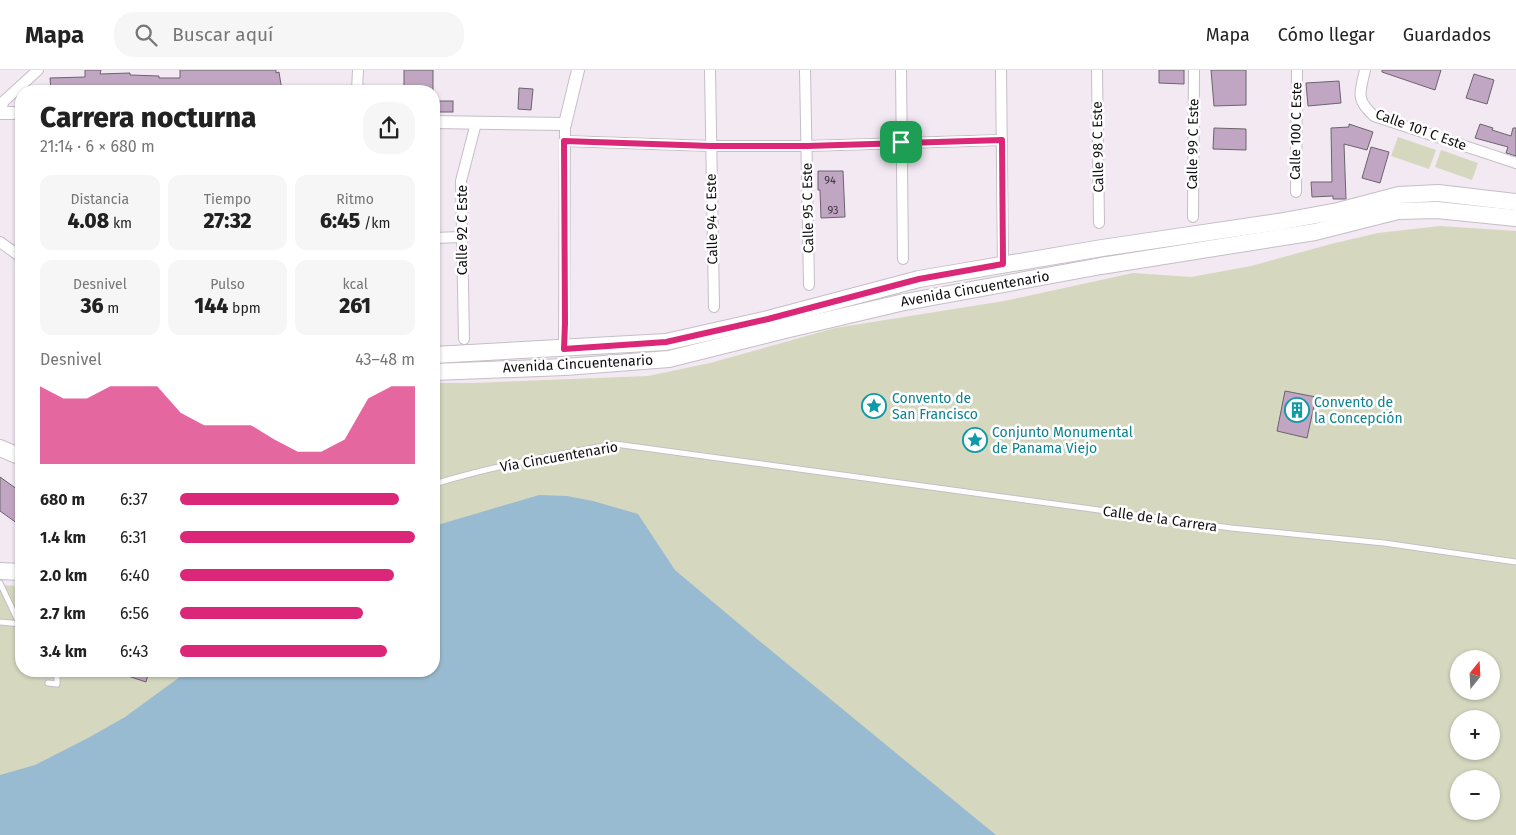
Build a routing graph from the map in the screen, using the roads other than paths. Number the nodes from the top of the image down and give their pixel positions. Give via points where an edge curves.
1 (38, 70) edge
2 (358, 70) edge
3 (578, 70) edge
4 (710, 70) edge
5 (805, 70) edge
6 (901, 70) edge
7 (1001, 70) edge
8 (1098, 70) edge
9 (1194, 70) edge
10 (1297, 70) edge
11 (1365, 70) edge
12 (22, 85) edge
13 (357, 85) edge
14 (15, 91) edge
15 (0, 112) edge
16 (15, 113) edge
17 (440, 122) edge
18 (476, 123) junction
19 (565, 124) junction
20 (1002, 140) junction
21 (564, 141) junction
22 (901, 142) junction
23 (711, 146) junction
24 (807, 146) junction
25 (1516, 163) edge
26 (1296, 192) dead end
27 (1516, 202) edge
28 (1193, 217) dead end
29 (1516, 218) edge
30 (1099, 224) dead end
31 (440, 238) edge
32 (461, 238) junction
33 (0, 242) edge
34 (15, 252) edge
35 (903, 259) dead end
36 (1003, 264) junction
37 (809, 285) dead end
38 (714, 307) dead end
39 (464, 339) dead end
40 (564, 349) junction
41 (440, 355) edge
42 (440, 372) edge
43 (0, 448) edge
44 (15, 454) edge
45 (804, 470) joint
46 (440, 482) edge
47 (1516, 562) edge
48 (0, 571) edge
49 (15, 572) edge
50 (0, 583) edge
51 (15, 614) edge
52 (0, 622) edge
53 (15, 624) edge
54 (57, 677) edge
55 (48, 683) dead end

1 - 12 street
2 - 13 street
3 - 19 street
4 - 23 street, Calle 94 C Este
5 - 24 street, Calle 95 C Este
6 - 22 street
7 - 20 street
8 - 30 street, Calle 98 C Este
9 - 28 street, Calle 99 C Este
10 - 26 street, Calle 100 C Este
11 - 25 street, Calle 101 C Este via 1359,94 1363,106 1374,116
14 - 15 street via 4,101
15 - 16 street
17 - 18 street
18 - 19 street
18 - 32 street, Calle 92 C Este via 461,181
19 - 21 street
20 - 22 street
20 - 36 street
21 - 23 street
21 - 40 street
22 - 24 street
22 - 35 street
23 - 24 street
23 - 38 street, Calle 94 C Este
24 - 37 street, Calle 95 C Este
27 - 36 main road, Avenida Cincuentenario via 1438,193 1399,195 1278,222
29 - 42 main road, Avenida Cincuentenario via 1437,210 1398,211 1315,232 900,303 669,360
31 - 32 street
32 - 39 street, Calle 92 C Este
33 - 34 street
36 - 40 main road, Avenida Cincuentenario via 919,279 666,342
40 - 41 main road, Avenida Cincuentenario
43 - 44 main road
45 - 46 lane, Vía Cincuentenario via 615,444 539,458
45 - 47 lane, Calle de la Carrera via 1230,528 1384,543
48 - 49 main road
50 - 51 lane
52 - 53 lane
54 - 55 lane via 57,684

